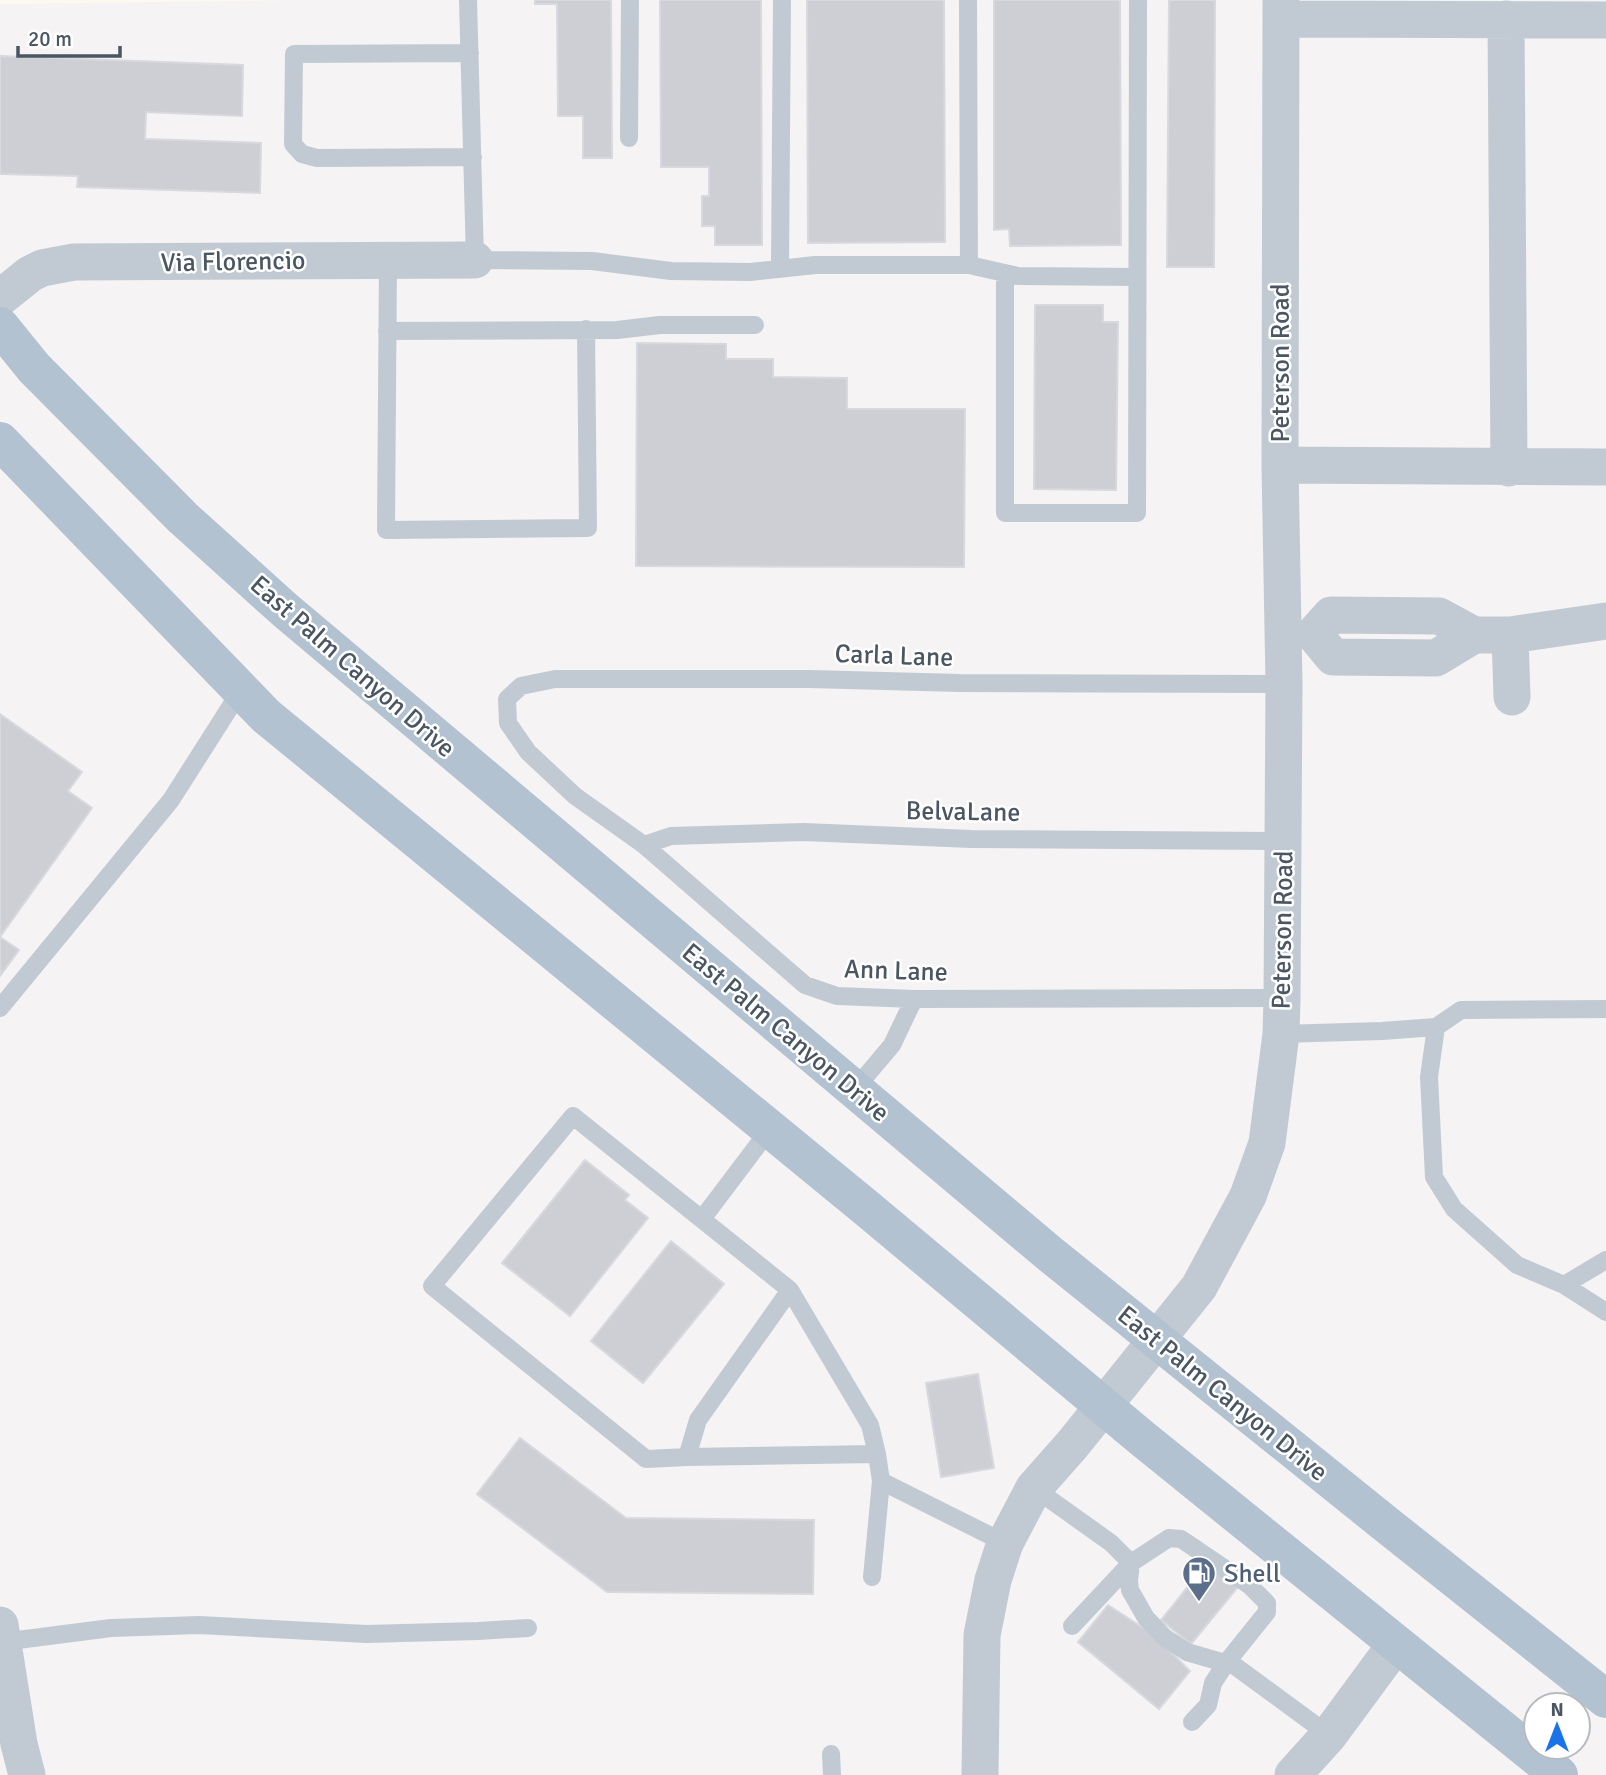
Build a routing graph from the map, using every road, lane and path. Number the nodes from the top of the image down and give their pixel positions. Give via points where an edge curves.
1 (468, 0) edge
2 (630, 0) edge
3 (782, 0) edge
4 (968, 0) edge
5 (1138, 0) edge
6 (1281, 10) edge
7 (1506, 19) junction
8 (1606, 20) edge
9 (470, 53) junction
10 (629, 138) dead end
11 (473, 157) junction
12 (388, 260) junction
13 (475, 260) junction
14 (969, 265) junction
15 (780, 269) junction
16 (1005, 273) junction
17 (1137, 277) junction
18 (0, 298) edge
19 (755, 325) dead end
20 (0, 326) edge
21 (586, 329) junction
22 (387, 331) junction
23 (0, 441) edge
24 (1280, 465) junction
25 (1509, 467) junction
26 (1606, 467) edge
27 (1606, 621) edge
28 (1299, 634) junction
29 (1510, 635) junction
30 (1284, 684) junction
31 (241, 690) junction
32 (1512, 698) dead end
33 (507, 699) joint
34 (1283, 841) junction
35 (644, 845) junction
36 (1282, 998) junction
37 (914, 999) junction
38 (0, 1008) edge
39 (1606, 1009) edge
40 (1436, 1027) junction
41 (1281, 1034) junction
42 (854, 1090) junction
43 (770, 1129) junction
44 (702, 1219) junction
45 (1606, 1261) edge
46 (1564, 1285) junction
47 (790, 1290) junction
48 (1606, 1312) edge
49 (1157, 1339) junction
50 (1103, 1406) junction
51 (877, 1454) junction
52 (687, 1457) junction
53 (880, 1481) junction
54 (1034, 1488) junction
55 (1005, 1544) junction
56 (1131, 1563) junction
57 (872, 1577) dead end
58 (1072, 1626) dead end
59 (528, 1628) dead end
60 (1, 1634) edge
61 (1396, 1644) junction
62 (1226, 1663) junction
63 (1606, 1699) edge
64 (1192, 1722) dead end
65 (1329, 1735) junction
66 (831, 1754) dead end
67 (27, 1775) edge
68 (832, 1775) edge
69 (980, 1775) edge
70 (1293, 1775) edge
71 (1559, 1775) edge

1 - 9 lane
2 - 10 lane
3 - 15 lane
4 - 14 lane
5 - 17 lane
6 - 7 street
6 - 24 street, Peterson Road
7 - 8 street
7 - 25 street
9 - 11 lane
9 - 11 lane via 294,54 293,144 302,154 317,158
11 - 13 lane
12 - 13 street, Via Florencio
12 - 18 street, Via Florencio via 74,262 42,268
12 - 22 lane
13 - 15 lane via 592,261 671,271
14 - 15 lane
14 - 16 lane
16 - 17 lane
16 - 17 lane via 1005,513 1137,513
19 - 21 lane
20 - 42 main road, East Palm Canyon Drive via 34,368 183,518 285,610
21 - 22 lane
21 - 22 lane via 588,528 386,530
23 - 31 main road
24 - 25 street
24 - 28 street, Peterson Road
25 - 26 street
27 - 29 street
28 - 29 street via 1333,657 1436,658 1474,635
28 - 30 street, Peterson Road
29 - 32 street
30 - 33 lane, Carla Lane via 555,679 521,686
30 - 34 street, Peterson Road
31 - 38 lane via 171,800
31 - 43 main road via 266,716
33 - 35 lane, Ann Lane via 508,723 528,752 575,796
34 - 35 lane, BelvaLane via 971,839 804,832 671,836
34 - 36 street, Peterson Road
35 - 37 lane, Ann Lane via 805,985 837,996
36 - 37 lane, Ann Lane
36 - 41 street, Peterson Road
37 - 42 lane via 892,1045
39 - 40 lane via 1461,1010
40 - 41 lane
40 - 46 lane via 1429,1077 1434,1177 1454,1209 1517,1265
41 - 49 street, Peterson Road via 1266,1143 1248,1196 1199,1287
42 - 49 main road, East Palm Canyon Drive
43 - 44 lane
43 - 50 main road
44 - 47 lane
44 - 52 lane via 573,1116 432,1286 646,1459
45 - 46 lane
46 - 48 lane
47 - 51 lane via 870,1425
47 - 52 lane via 698,1420
49 - 50 street, Peterson Road
49 - 63 main road, East Palm Canyon Drive
50 - 54 street, Peterson Road
50 - 61 main road
51 - 52 lane
51 - 53 lane
53 - 55 lane
53 - 57 lane
54 - 55 street, Peterson Road
54 - 56 lane via 1111,1543
55 - 69 street, Peterson Road via 982,1635
56 - 58 lane
56 - 62 lane via 1130,1590 1164,1637 1187,1652
56 - 62 lane via 1175,1538 1233,1573 1267,1603 1266,1616
59 - 60 lane via 366,1634 199,1625
60 - 67 street
61 - 65 street
61 - 71 main road
62 - 64 lane via 1213,1683 1208,1705
62 - 65 lane
65 - 70 street
66 - 68 lane

